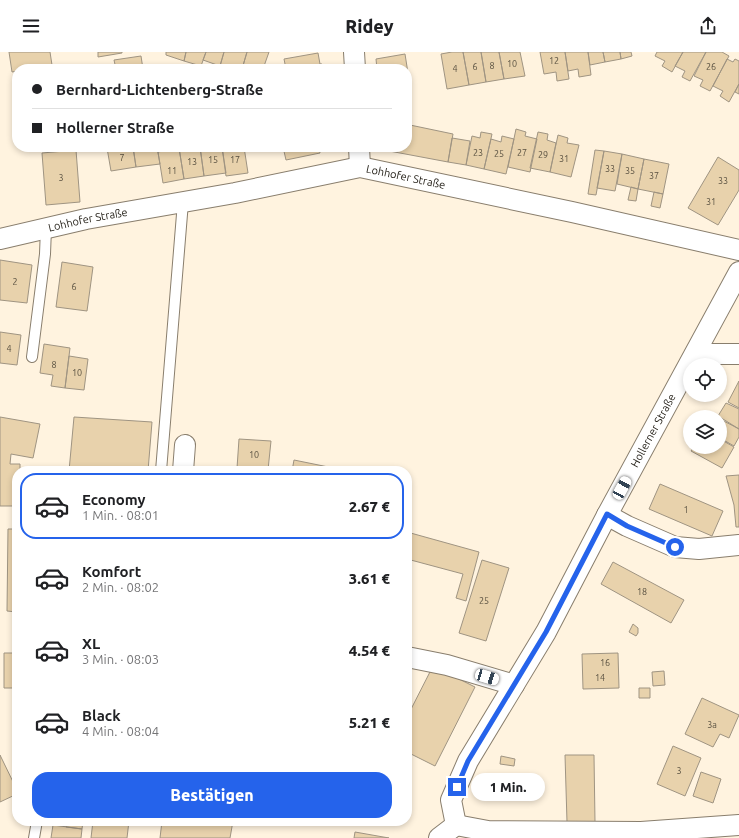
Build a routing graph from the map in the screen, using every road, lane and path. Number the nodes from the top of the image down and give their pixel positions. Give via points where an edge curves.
1 (354, 52) edge
2 (355, 64) edge
3 (359, 152) edge
4 (360, 167) junction
5 (183, 202) junction
6 (46, 228) junction
7 (0, 239) edge
8 (739, 250) edge
9 (739, 272) edge
10 (695, 354) junction
11 (739, 354) edge
12 (32, 357) dead end
13 (185, 445) dead end
14 (161, 466) edge
15 (183, 466) edge
16 (607, 514) junction
17 (739, 545) edge
18 (412, 658) edge
19 (514, 685) junction
20 (456, 825) junction
21 (36, 826) edge
22 (739, 826) edge
23 (588, 835) edge
24 (640, 835) edge
25 (34, 838) edge
26 (439, 838) edge

1 - 2 street
3 - 4 street
4 - 5 street, Lohhofer Straße
4 - 8 street, Lohhofer Straße
5 - 6 street, Lohhofer Straße
5 - 14 lane
6 - 7 street, Lohhofer Straße
6 - 12 lane
9 - 10 street, Hollerner Straße
10 - 11 street
10 - 16 street, Hollerner Straße
13 - 15 street
16 - 17 street via 627,526 675,547 699,549
16 - 19 street, Hollerner Straße via 546,632
18 - 19 street via 447,665
19 - 20 street, Hollerner Straße via 468,761 451,800
20 - 23 street via 488,831
20 - 26 street
21 - 25 lane
22 - 24 street
23 - 24 street

